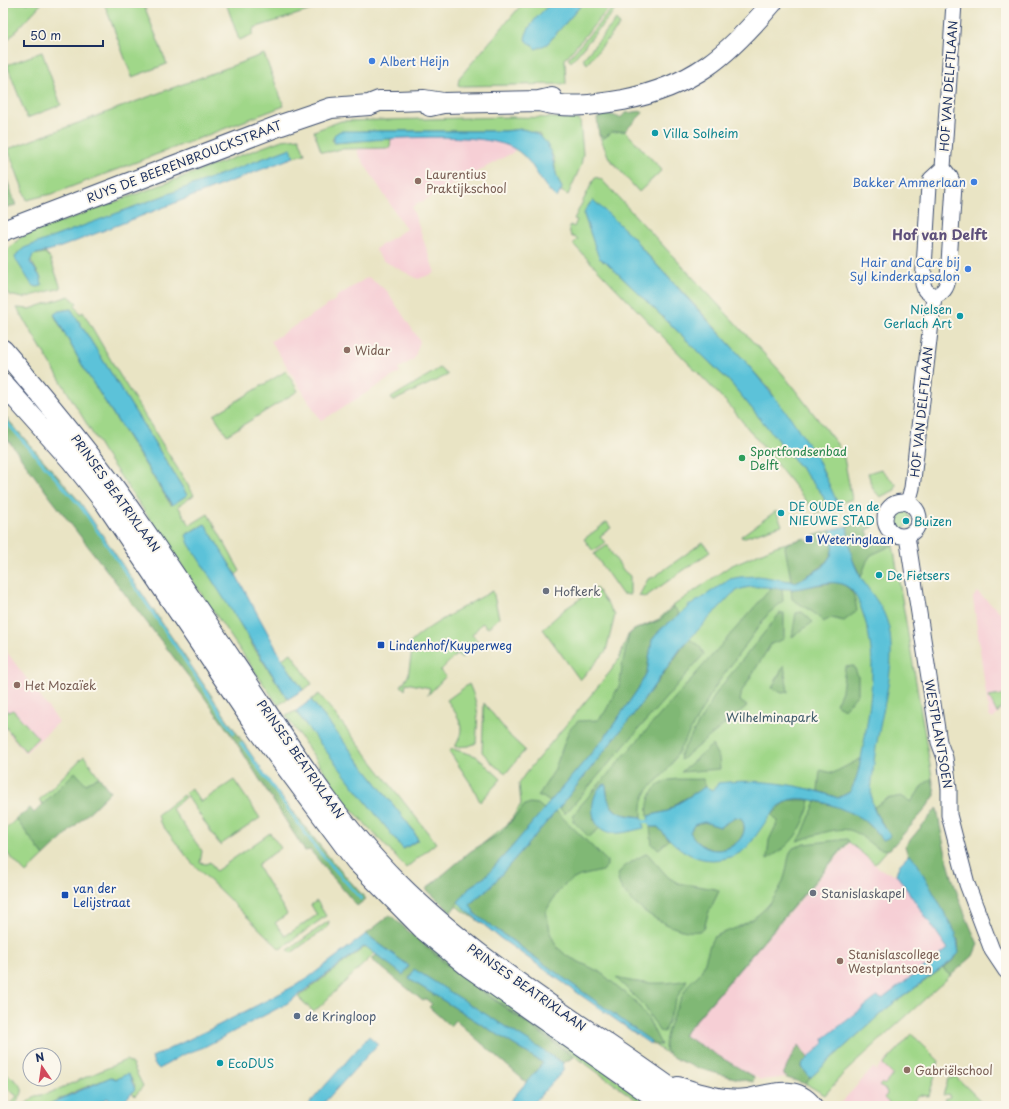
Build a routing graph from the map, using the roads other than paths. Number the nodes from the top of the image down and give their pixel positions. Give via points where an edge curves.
1 (772, 3) edge
2 (954, 3) edge
3 (946, 173) junction
4 (3, 231) edge
5 (938, 294) junction
6 (3, 350) edge
7 (3, 384) edge
8 (908, 504) junction
9 (907, 536) junction
10 (1006, 971) edge
11 (665, 1083) junction
12 (667, 1106) edge
13 (695, 1106) edge
14 (789, 1106) edge
15 (801, 1106) edge
16 (812, 1106) edge

1 - 4 main road, RUYS DE BEERENBROUCKSTRAAT via 733,46 699,72 655,93 586,106 539,101 442,103 424,100 332,108 280,125
2 - 3 street, HOF VAN DELFTLAAN
3 - 5 street, HOF VAN DELFTLAAN via 954,186 947,284
3 - 5 street, HOF VAN DELFTLAAN via 931,180 925,235 923,284 925,290
5 - 8 street, HOF VAN DELFTLAAN
6 - 11 main road, PRINSES BEATRIXLAAN via 111,483 306,770 395,880 435,918 478,953
7 - 12 main road, PRINSES BEATRIXLAAN via 71,460 106,504 261,734 356,861 424,930 469,967
8 - 9 street via 918,513 919,521 915,530
8 - 9 street via 894,504 887,510 885,519 892,533
9 - 10 street, WESTPLANTSOEN via 939,742 949,789 951,822 975,908 992,950
11 - 13 main road, PRINSES BEATRIXLAAN
11 - 16 main road via 728,1100 748,1099 777,1092 792,1093
14 - 15 main road

